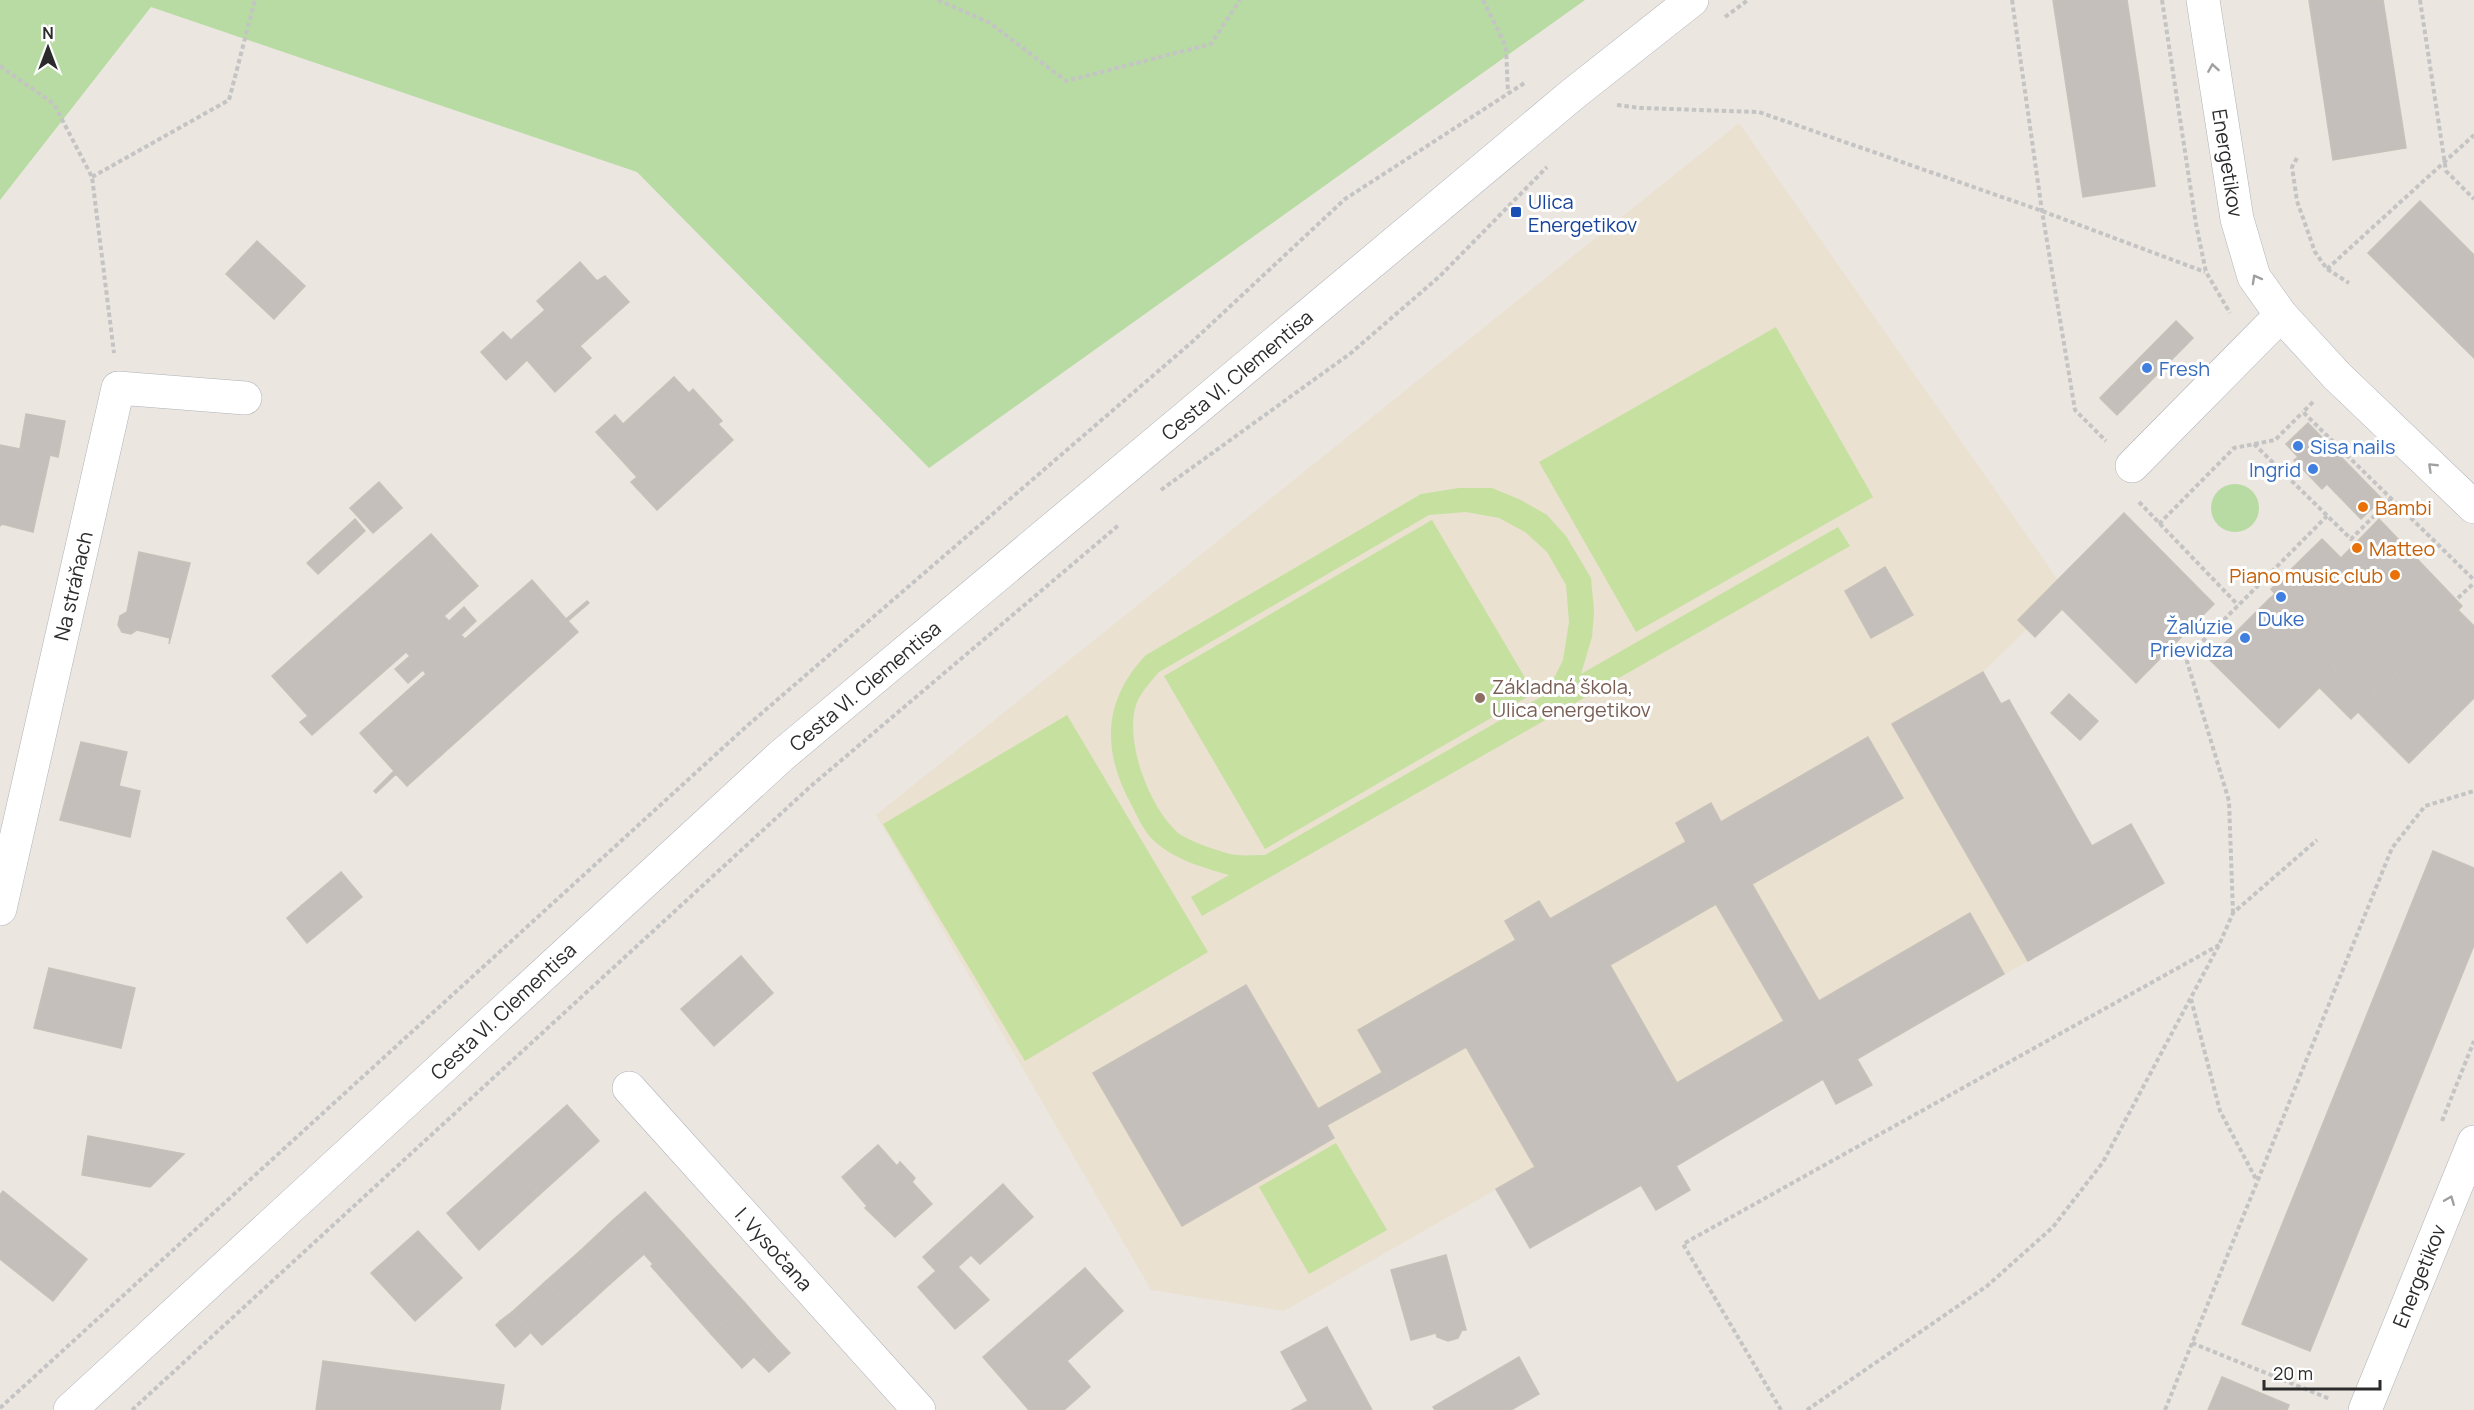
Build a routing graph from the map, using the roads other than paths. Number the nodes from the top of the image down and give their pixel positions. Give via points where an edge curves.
1 (1692, 0) edge
2 (2203, 0) edge
3 (2281, 315) junction
4 (245, 398) dead end
5 (2132, 466) road end
6 (2474, 507) edge
7 (0, 909) edge
8 (629, 1088) dead end
9 (2474, 1142) edge
10 (70, 1410) edge
11 (919, 1410) edge
12 (2365, 1410) edge

1 - 10 street, Cesta Vl. Clementisa via 1573,94 781,756
3 -> 2 street, Energetikov via 2254,277 2236,219
3 - 5 street
6 -> 3 street, Energetikov via 2337,376
4 - 7 street, Na stráňach via 118,388
8 - 11 street, I. Vysočana
12 -> 9 street, Energetikov

